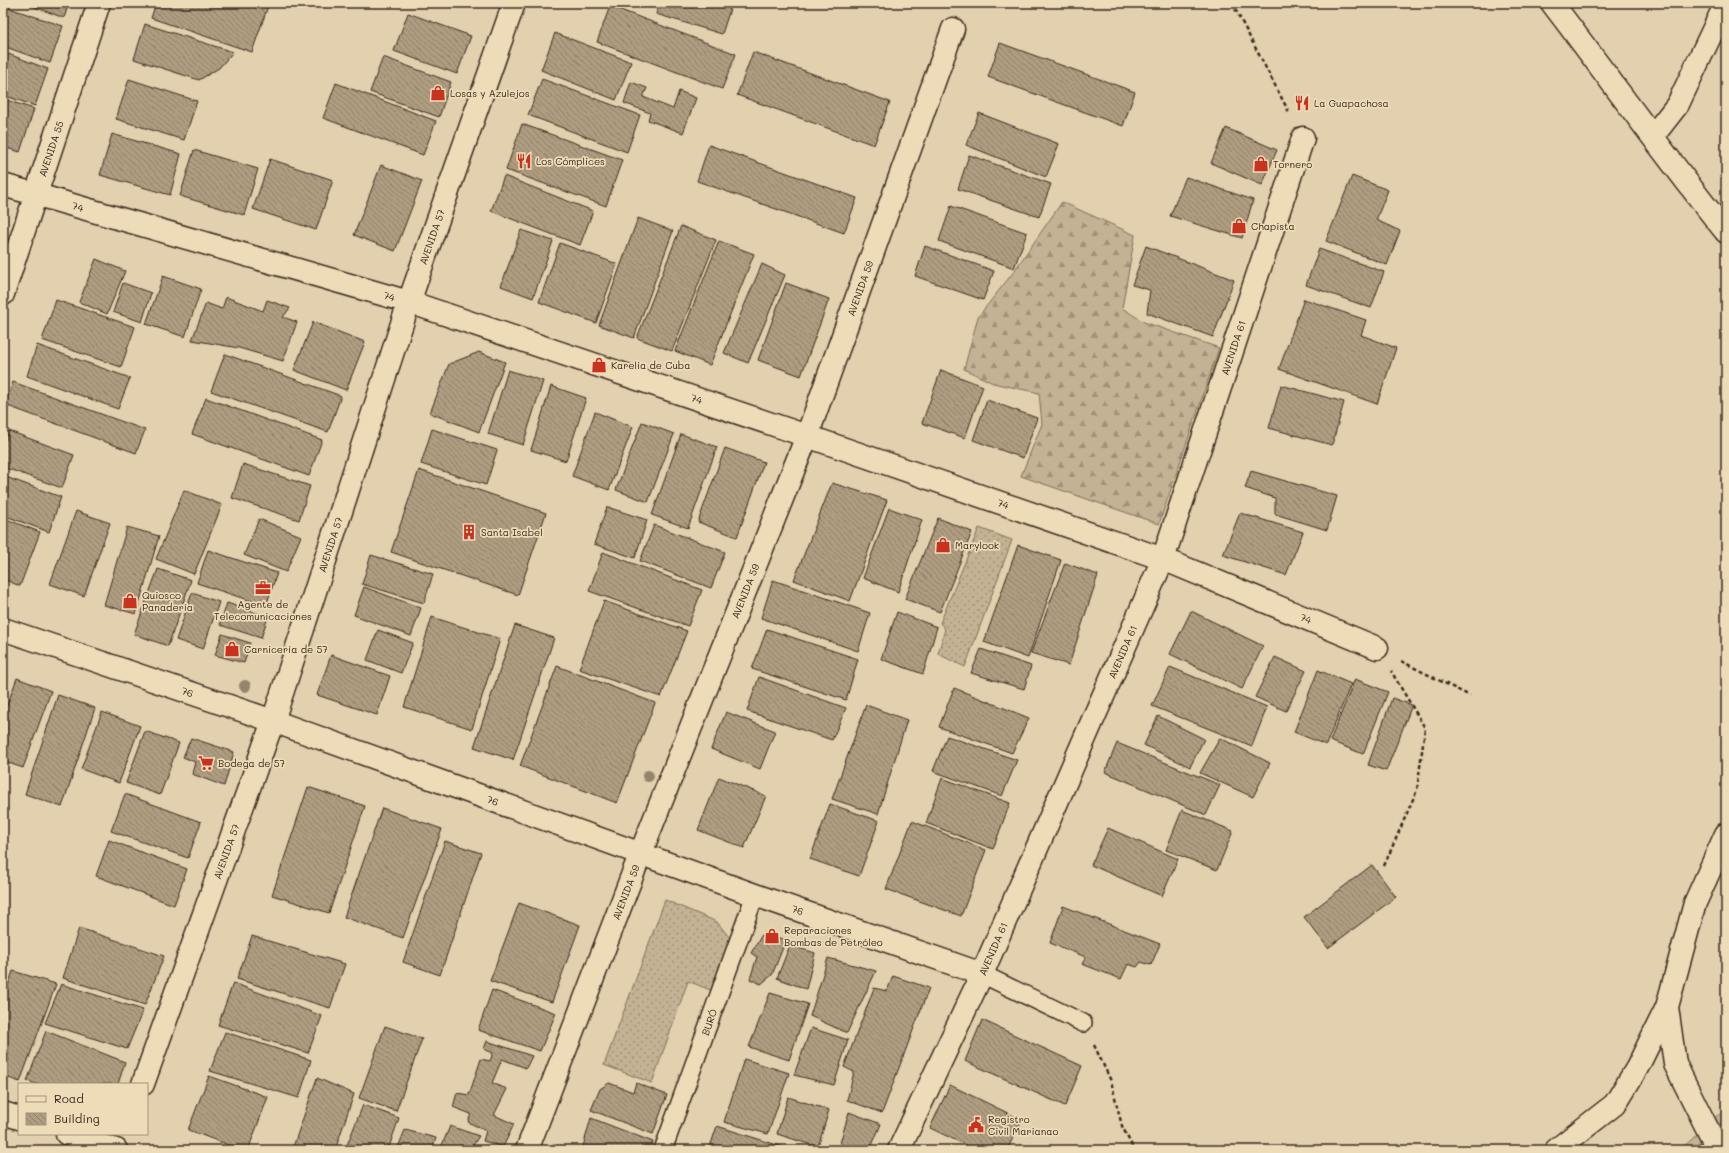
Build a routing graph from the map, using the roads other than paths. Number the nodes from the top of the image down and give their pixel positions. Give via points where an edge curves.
1 (99, 3) edge
2 (514, 3) edge
3 (1552, 3) edge
4 (1722, 3) edge
5 (953, 29) dead end
6 (1653, 136) junction
7 (1303, 138) road end
8 (3, 185) edge
9 (35, 195) junction
10 (1726, 232) edge
11 (3, 294) edge
12 (409, 302) junction
13 (807, 436) junction
14 (1163, 559) junction
15 (3, 629) edge
16 (1378, 648) road end
17 (273, 721) junction
18 (1726, 834) edge
19 (641, 853) junction
20 (754, 895) junction
21 (982, 974) junction
22 (1667, 1007) junction
23 (1083, 1023) road end
24 (143, 1083) edge
25 (3, 1113) edge
26 (18, 1118) edge
27 (70, 1135) edge
28 (125, 1135) edge
29 (116, 1150) edge
30 (119, 1150) edge
31 (527, 1150) edge
32 (663, 1150) edge
33 (899, 1150) edge
34 (1556, 1150) edge
35 (1718, 1150) edge

1 - 9 street, AVENIDA 55
2 - 12 street, AVENIDA 57
3 - 6 street
4 - 6 street via 1724,7 1678,104
5 - 13 street, AVENIDA 59
6 - 10 street via 1679,174
7 - 14 street, AVENIDA 61
8 - 9 street, 74
9 - 11 street, AVENIDA 55
9 - 12 street, 74
12 - 13 street, 74
12 - 17 street, AVENIDA 57
13 - 14 street, 74
13 - 19 street, AVENIDA 59
14 - 16 street, 74
14 - 21 street, AVENIDA 61
15 - 17 street, 76
17 - 19 street, 76
17 - 24 street, AVENIDA 57
18 - 22 street via 1695,903
19 - 20 street, 76
19 - 31 street, AVENIDA 59
20 - 21 street, 76
20 - 32 lane, BURÓ
21 - 23 lane
21 - 33 street, AVENIDA 61
22 - 34 street via 1637,1068 1615,1104
22 - 35 street via 1675,1064
25 - 26 street
27 - 29 street
28 - 30 street

